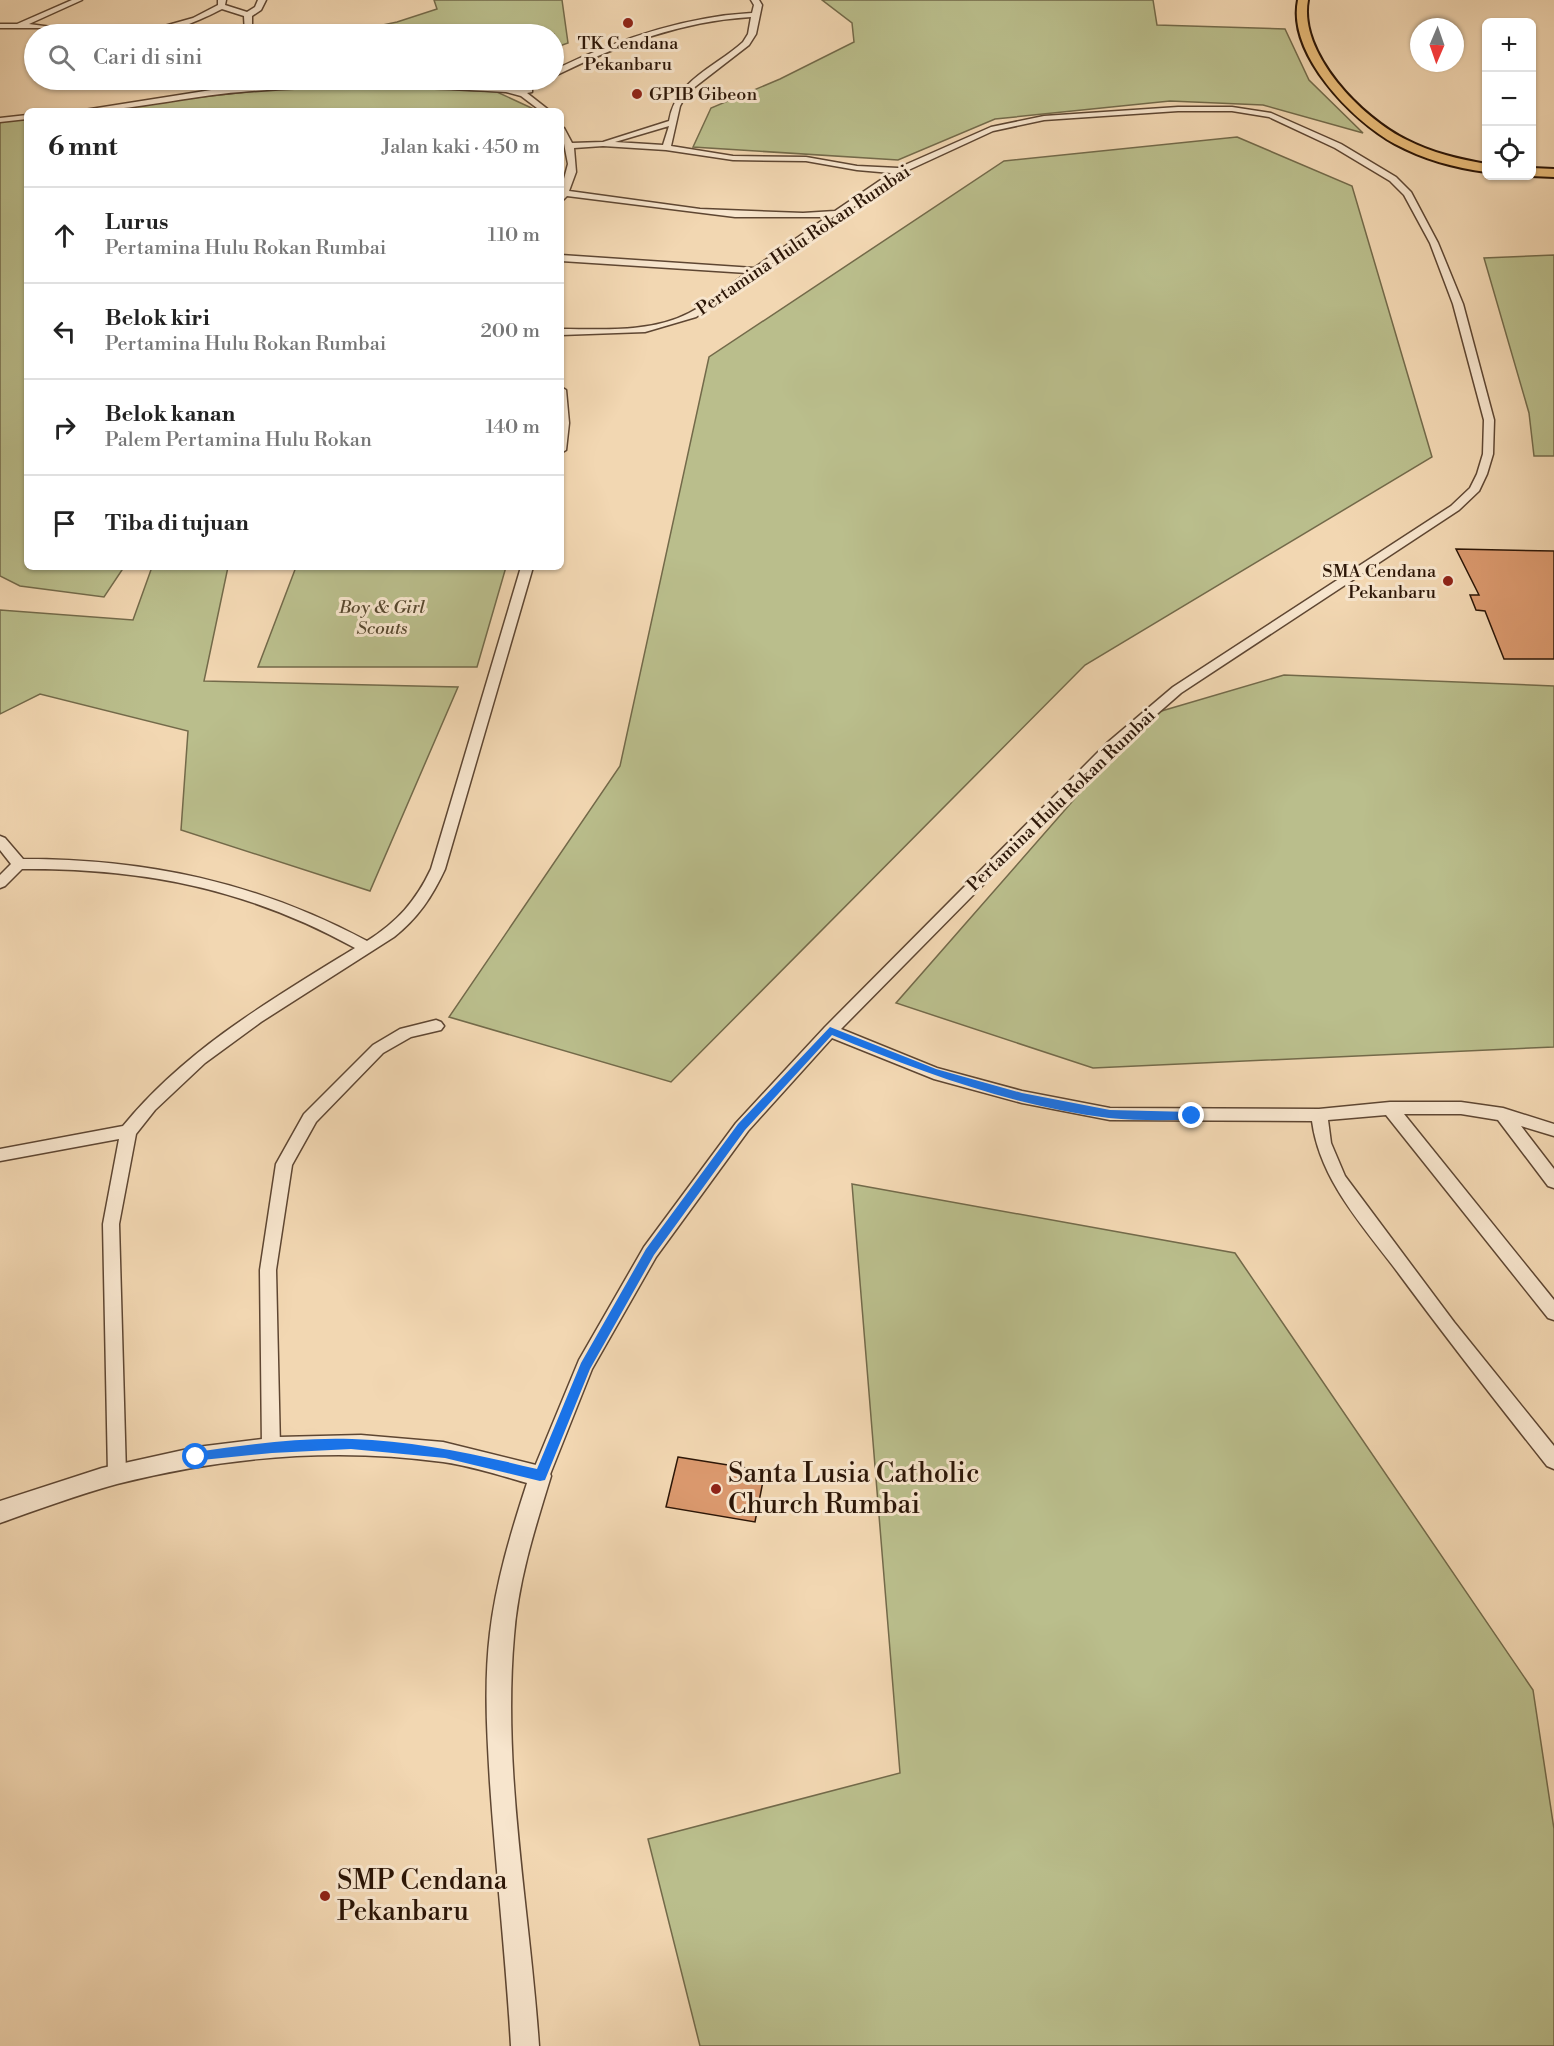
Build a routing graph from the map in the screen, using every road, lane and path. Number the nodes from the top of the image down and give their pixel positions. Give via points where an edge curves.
1 (78, 0) edge
2 (262, 0) edge
3 (755, 0) edge
4 (1303, 0) edge
5 (221, 3) edge
6 (248, 15) junction
7 (755, 15) junction
8 (180, 24) edge
9 (248, 24) edge
10 (20, 25) junction
11 (24, 25) edge
12 (0, 26) edge
13 (564, 68) edge
14 (235, 90) edge
15 (509, 90) edge
16 (522, 90) edge
17 (529, 90) edge
18 (104, 108) edge
19 (544, 108) edge
20 (24, 117) edge
21 (0, 120) edge
22 (673, 122) junction
23 (564, 135) edge
24 (603, 144) junction
25 (571, 146) junction
26 (666, 148) junction
27 (1482, 167) edge
28 (857, 168) junction
29 (899, 171) junction
30 (1536, 172) edge
31 (1554, 173) edge
32 (876, 187) junction
33 (564, 193) edge
34 (564, 196) edge
35 (836, 214) junction
36 (800, 217) junction
37 (817, 228) junction
38 (564, 258) edge
39 (753, 271) junction
40 (564, 332) edge
41 (525, 570) edge
42 (0, 841) edge
43 (20, 864) junction
44 (0, 883) edge
45 (366, 947) junction
46 (436, 1026) dead end
47 (830, 1030) junction
48 (1390, 1108) junction
49 (1503, 1114) junction
50 (1319, 1115) junction
51 (1554, 1130) edge
52 (128, 1132) junction
53 (0, 1155) edge
54 (1554, 1181) edge
55 (1554, 1313) edge
56 (272, 1448) junction
57 (1554, 1460) edge
58 (117, 1474) junction
59 (540, 1476) junction
60 (0, 1512) edge
61 (525, 2046) edge

1 - 10 street
2 - 6 street
3 - 7 street
4 - 27 main road via 1300,24 1306,41 1345,98 1365,118 1407,144
5 - 6 street
5 - 8 street via 196,20
6 - 9 street
7 - 13 street via 711,16
7 - 22 street via 746,43 679,98
10 - 11 street
10 - 12 street
14 - 18 street
15 - 16 street via 512,94
17 - 19 street
20 - 21 street
22 - 24 street
22 - 26 street via 671,141
23 - 25 street
24 - 25 street
24 - 26 street
25 - 33 street via 573,164
26 - 28 street via 733,159 806,159
28 - 29 street
28 - 32 street
29 - 32 street, Pertamina Hulu Rokan Rumbai
29 - 47 street, Pertamina Hulu Rokan Rumbai via 991,129 1044,118 1213,108 1271,115 1295,124 1380,170 1408,194 1434,243 1458,304 1489,420 1488,454 1475,489 1455,508 1177,690 1112,746
30 - 31 main road
32 - 35 street, Pertamina Hulu Rokan Rumbai
34 - 36 street
35 - 36 street
35 - 37 street, Pertamina Hulu Rokan Rumbai
36 - 37 street
37 - 39 street, Pertamina Hulu Rokan Rumbai
38 - 39 street
39 - 40 street, Pertamina Hulu Rokan Rumbai via 678,322 643,329
41 - 45 street via 438,868 411,915
42 - 43 street
43 - 44 street
43 - 45 street via 102,864 225,886 334,928
45 - 52 street via 223,1041 178,1076 146,1107
46 - 56 street via 414,1029 378,1049 310,1118 284,1164 268,1270
47 - 50 street via 934,1073 1022,1097 1110,1114
47 - 59 street, Pertamina Hulu Rokan Rumbai via 742,1127 650,1252 585,1366
48 - 49 street via 1461,1108
48 - 50 street
48 - 55 street
49 - 51 street
49 - 54 street
50 - 57 street via 1323,1143 1338,1179
52 - 53 street
52 - 58 street via 111,1224
56 - 58 street via 196,1457
56 - 59 street via 351,1444 445,1453
58 - 60 street
59 - 61 street, Pertamina Hulu Rokan Rumbai via 516,1553 500,1656 500,1749

